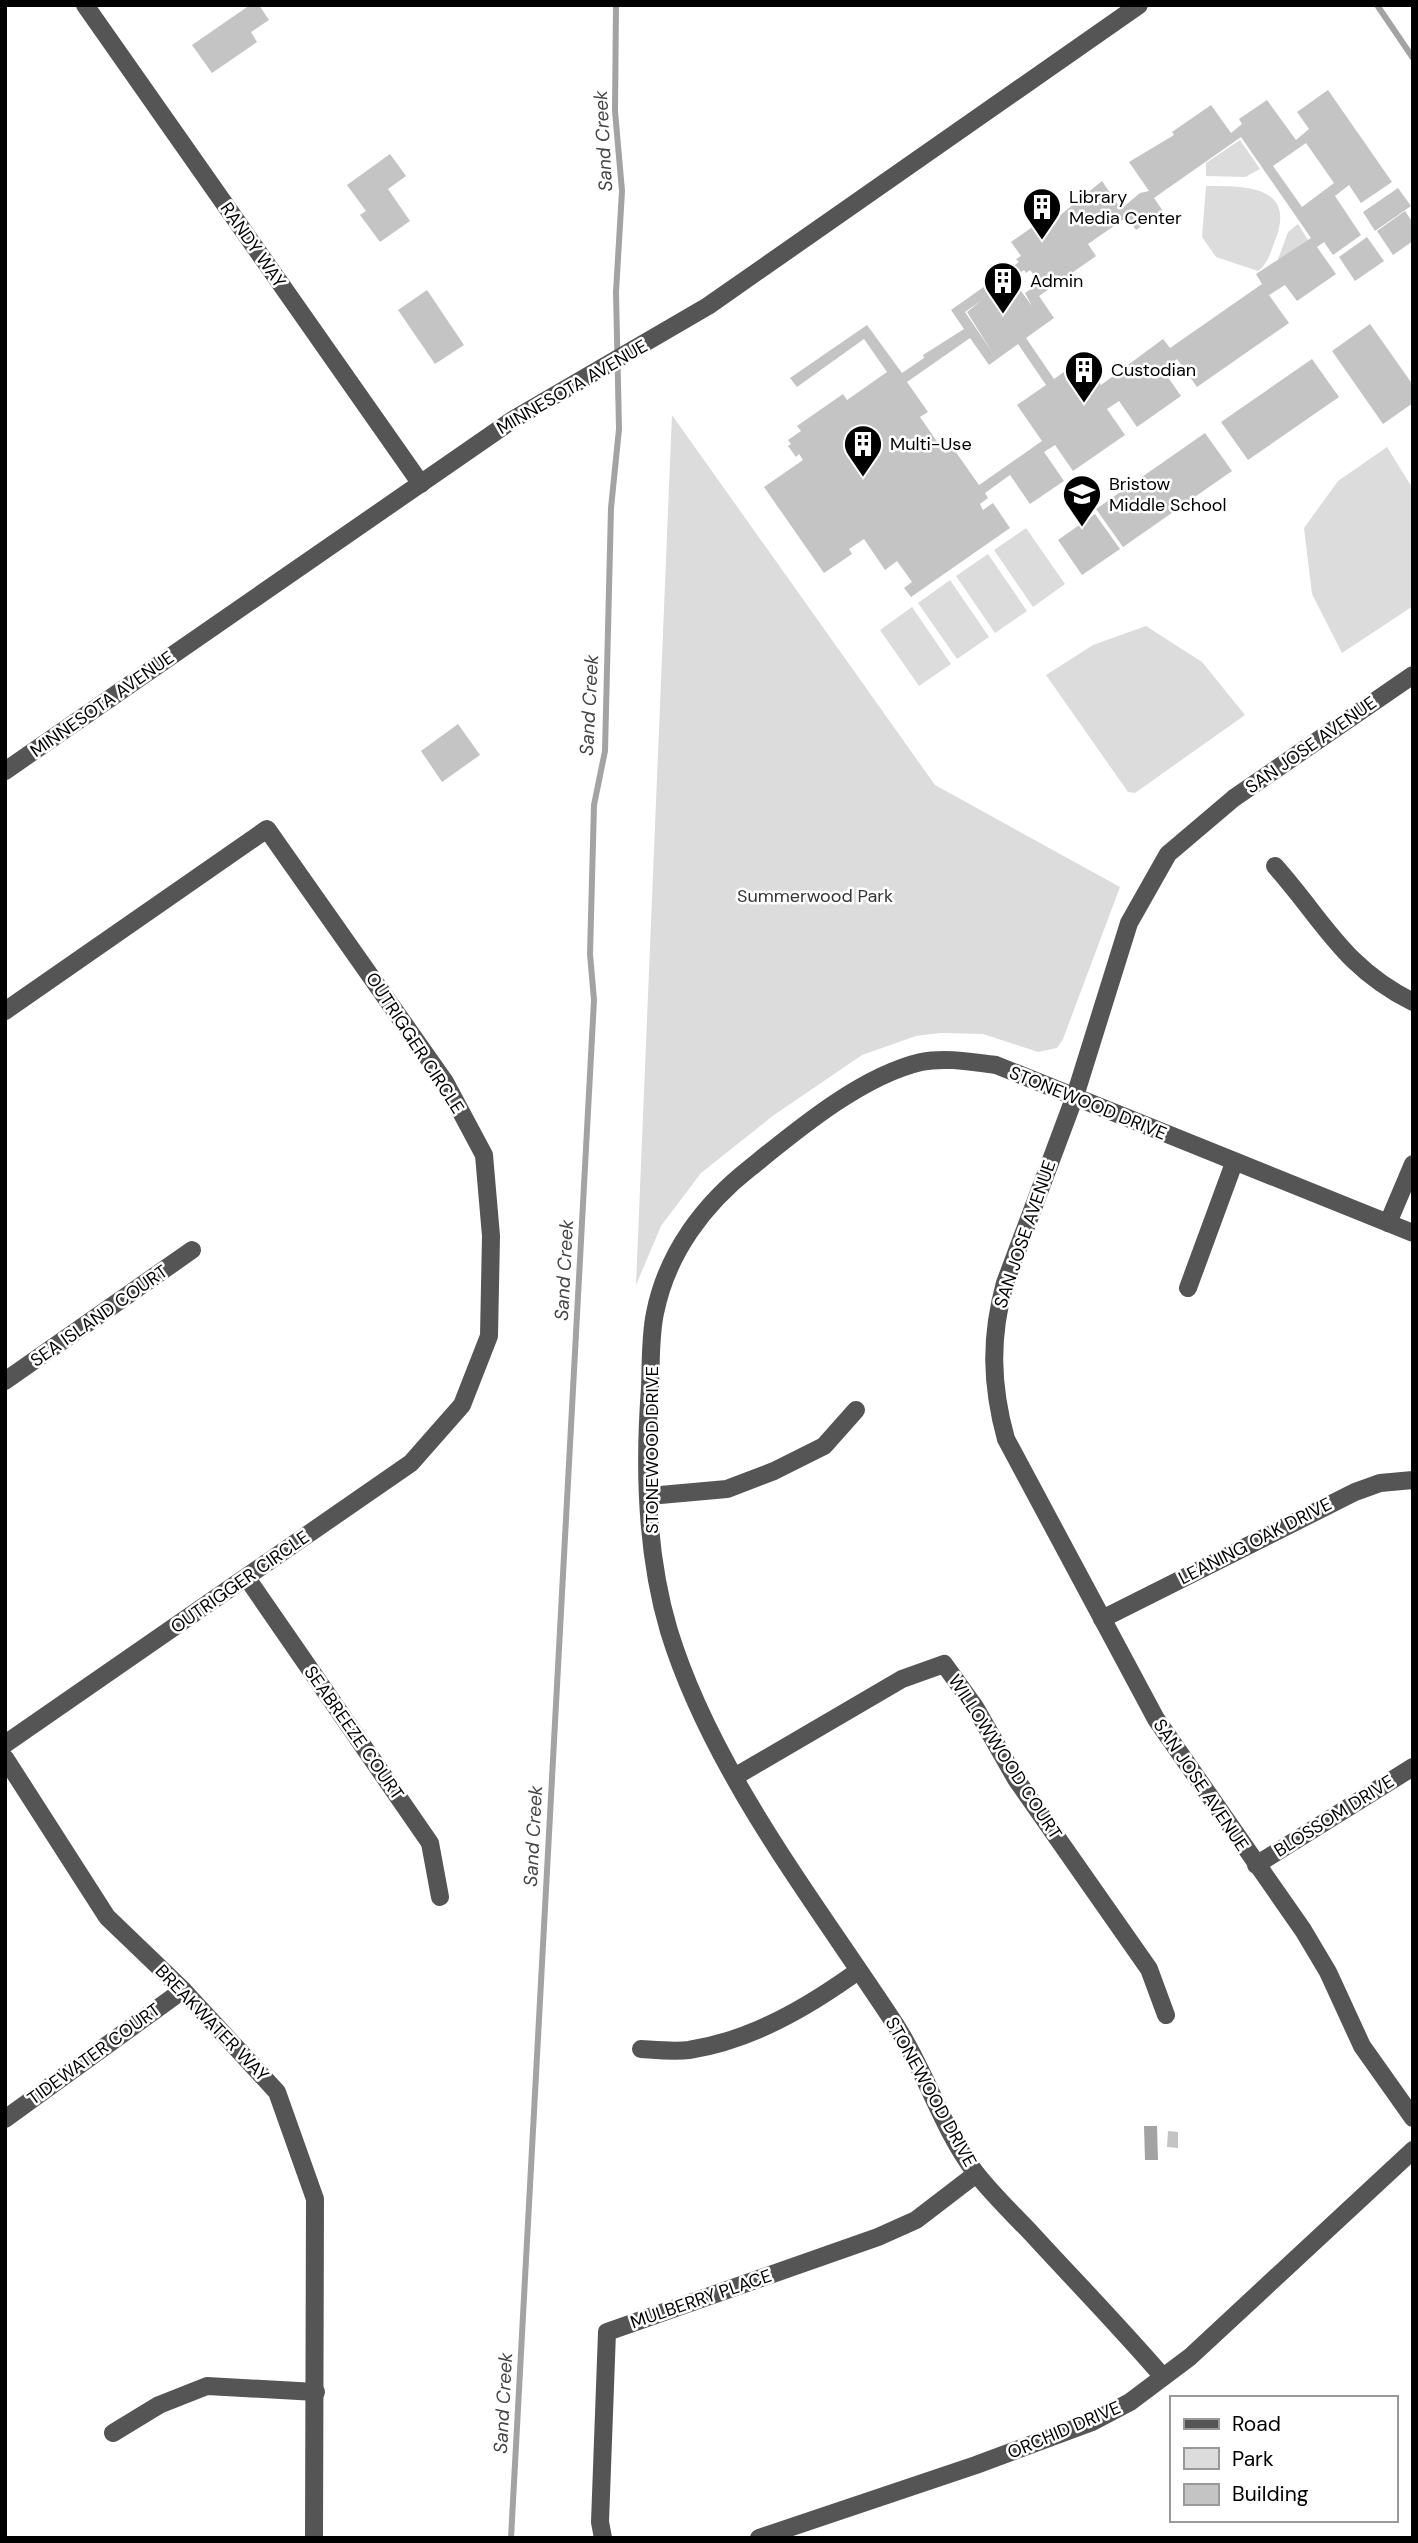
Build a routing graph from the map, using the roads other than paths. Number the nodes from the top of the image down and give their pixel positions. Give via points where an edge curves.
1 (1139, 5) edge
2 (91, 8) edge
3 (421, 484) junction
4 (1413, 675) edge
5 (5, 771) edge
6 (1275, 866) dead end
7 (1413, 1002) edge
8 (5, 1011) edge
9 (1075, 1096) junction
10 (1234, 1163) junction
11 (1413, 1164) edge
12 (1388, 1223) junction
13 (1413, 1233) edge
14 (192, 1250) dead end
15 (1188, 1289) dead end
16 (5, 1381) edge
17 (856, 1410) dead end
18 (1413, 1480) edge
19 (649, 1496) junction
20 (247, 1578) junction
21 (1102, 1619) junction
22 (5, 1744) edge
23 (5, 1758) edge
24 (1413, 1767) edge
25 (736, 1776) junction
26 (1256, 1865) junction
27 (440, 1896) dead end
28 (859, 1971) junction
29 (183, 1990) junction
30 (1166, 2015) dead end
31 (640, 2049) dead end
32 (1413, 2118) edge
33 (5, 2119) edge
34 (1413, 2150) edge
35 (976, 2174) junction
36 (1163, 2377) junction
37 (316, 2392) junction
38 (113, 2432) dead end
39 (314, 2538) edge
40 (603, 2538) edge
41 (759, 2538) edge

1 - 3 street, MINNESOTA AVENUE via 708,306 514,419
2 - 3 street, RANDY WAY
3 - 5 street, MINNESOTA AVENUE
4 - 9 street, SAN JOSE AVENUE via 1234,799 1168,854 1129,923
6 - 7 street via 1332,940 1363,971
8 - 20 street, OUTRIGGER CIRCLE via 267,829 444,1082 484,1155 491,1236 489,1336 462,1405 411,1463
9 - 10 street, STONEWOOD DRIVE
9 - 19 street, STONEWOOD DRIVE via 996,1065 924,1061 880,1076 724,1188 695,1220 671,1265 655,1313
9 - 21 street, SAN JOSE AVENUE via 1005,1283 992,1356 996,1401 1006,1439
10 - 12 street, STONEWOOD DRIVE
10 - 15 street
11 - 12 street
12 - 13 street, STONEWOOD DRIVE
14 - 16 street, SEA ISLAND COURT
17 - 19 street via 824,1446 774,1471 727,1489
18 - 21 street, LEANING OAK DRIVE via 1380,1483 1355,1492
19 - 25 street, STONEWOOD DRIVE via 658,1582 669,1629 690,1690
20 - 22 street, OUTRIGGER CIRCLE
20 - 27 street, SEABREEZE COURT via 430,1843
21 - 26 street, SAN JOSE AVENUE via 1156,1719
23 - 29 street, BREAKWATER WAY via 107,1917
24 - 26 street, BLOSSOM DRIVE
25 - 28 street, STONEWOOD DRIVE
25 - 30 street, WILLOWWOOD COURT via 902,1679 944,1664 1016,1779 1149,1969
26 - 32 street, SAN JOSE AVENUE via 1303,1930 1362,2046
28 - 31 street via 797,2013 748,2032 688,2050
28 - 35 street, STONEWOOD DRIVE via 898,2029 950,2134
29 - 33 street, TIDEWATER COURT
29 - 37 street, BREAKWATER WAY via 277,2092 315,2199
34 - 36 street, ORCHID DRIVE
35 - 36 street, STONEWOOD DRIVE
35 - 40 street, MULBERRY PLACE via 916,2220 878,2237 607,2332
36 - 41 street, ORCHID DRIVE via 1092,2422
37 - 38 street via 207,2386 159,2405
37 - 39 street, BREAKWATER WAY

